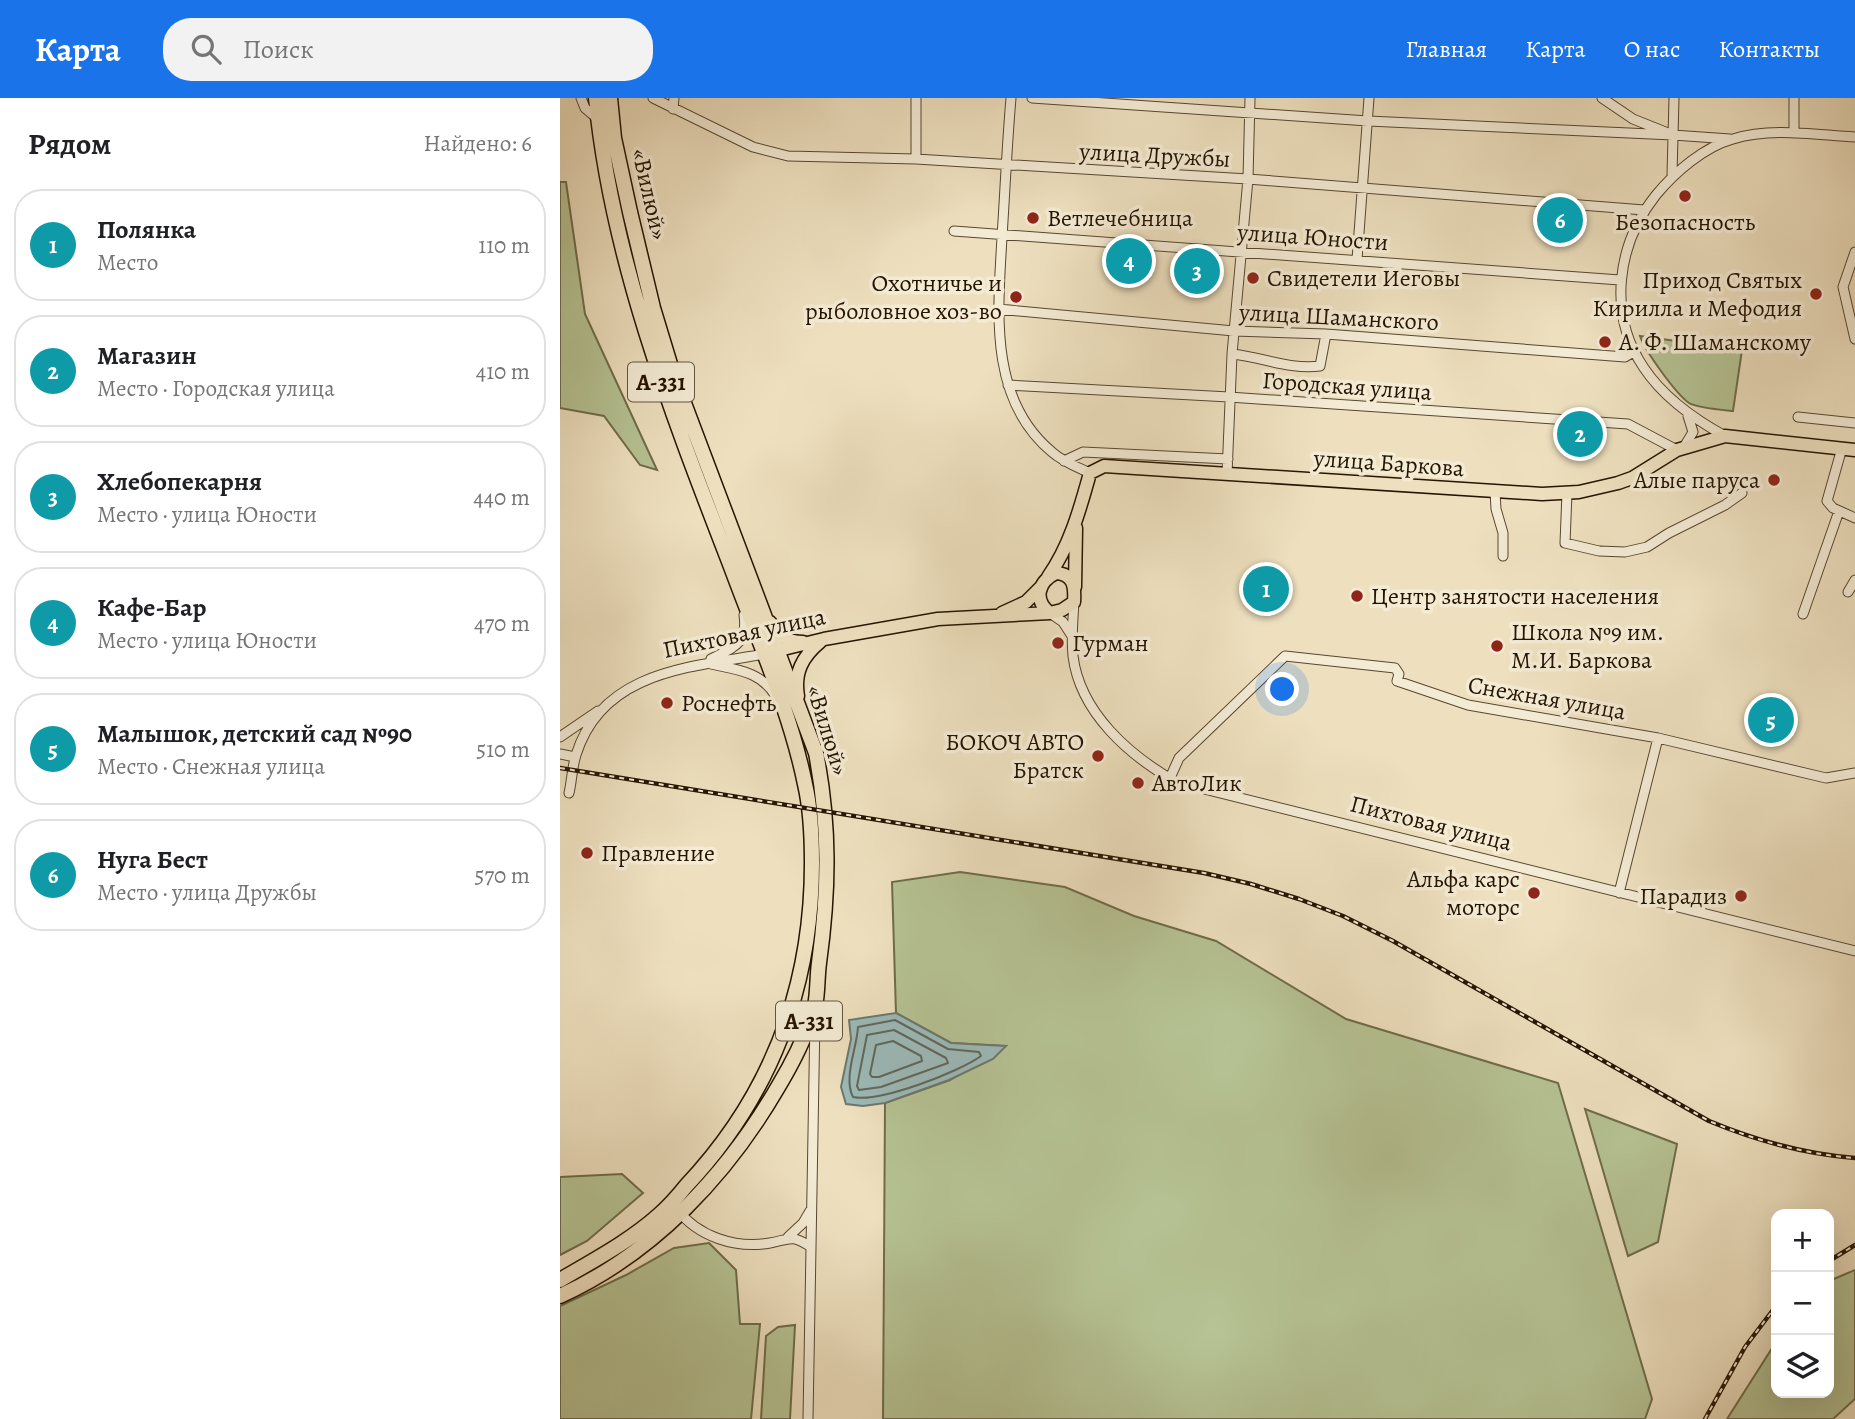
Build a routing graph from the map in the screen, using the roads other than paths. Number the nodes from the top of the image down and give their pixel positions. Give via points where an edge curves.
1 (581, 98) edge
2 (596, 98) edge
3 (610, 98) edge
4 (653, 98) edge
5 (674, 98) edge
6 (916, 98) edge
7 (1011, 98) edge
8 (1032, 98) edge
9 (1250, 98) edge
10 (1370, 98) edge
11 (1602, 98) edge
12 (1674, 98) edge
13 (1794, 98) edge
14 (673, 108) junction
15 (1250, 112) junction
16 (598, 119) junction
17 (1368, 121) junction
18 (1794, 133) junction
19 (1673, 135) junction
20 (1855, 137) edge
21 (1732, 139) junction
22 (916, 159) junction
23 (1006, 166) junction
24 (1672, 175) junction
25 (1248, 179) junction
26 (1362, 188) junction
27 (1644, 210) junction
28 (954, 231) dead end
29 (1002, 235) junction
30 (1242, 251) junction
31 (1855, 252) edge
32 (1357, 260) junction
33 (1620, 280) junction
34 (1851, 306) edge
35 (998, 309) junction
36 (1234, 331) junction
37 (1326, 334) junction
38 (1855, 339) edge
39 (1635, 351) junction
40 (1232, 354) junction
41 (1008, 385) junction
42 (1229, 397) junction
43 (1683, 409) junction
44 (1798, 417) dead end
45 (1855, 423) edge
46 (1725, 436) junction
47 (1680, 449) junction
48 (1849, 449) edge
49 (1228, 459) junction
50 (1064, 461) junction
51 (1090, 473) junction
52 (1227, 474) junction
53 (1495, 491) junction
54 (1567, 493) junction
55 (1742, 493) dead end
56 (1839, 511) junction
57 (1855, 517) edge
58 (1076, 521) junction
59 (1503, 556) dead end
60 (1855, 580) edge
61 (1044, 582) junction
62 (1075, 587) junction
63 (740, 592) junction
64 (1848, 592) dead end
65 (1074, 602) junction
66 (763, 610) junction
67 (1050, 613) junction
68 (1802, 614) dead end
69 (995, 615) junction
70 (1073, 638) junction
71 (824, 639) junction
72 (772, 652) junction
73 (703, 663) junction
74 (799, 704) junction
75 (605, 706) junction
76 (785, 712) junction
77 (560, 737) edge
78 (1658, 738) junction
79 (560, 754) edge
80 (575, 757) junction
81 (1855, 773) edge
82 (1170, 778) junction
83 (569, 793) dead end
84 (1619, 893) junction
85 (1855, 951) edge
86 (816, 1004) junction
87 (676, 1208) junction
88 (811, 1210) junction
89 (788, 1237) junction
90 (811, 1247) junction
91 (560, 1280) edge
92 (560, 1296) edge
93 (807, 1419) edge

1 - 16 street
2 - 16 highway, «Вилюй» / А-331
3 - 66 highway, «Вилюй» / А-331 via 620,163 661,334
4 - 14 street, улица Дружбы
5 - 14 street
6 - 22 street
7 - 23 street
8 - 15 street
9 - 15 street
10 - 17 street
11 - 19 street via 1633,119
12 - 19 street
13 - 18 street
14 - 22 street, улица Дружбы via 772,153
15 - 17 street
15 - 25 street
16 - 63 highway, «Вилюй» / А-331 via 613,205 654,358
17 - 19 street
17 - 26 street
18 - 20 street
18 - 21 street
19 - 21 street
19 - 24 street
21 - 24 street
22 - 23 street, улица Дружбы
23 - 25 street, улица Дружбы
23 - 29 street
24 - 27 street
25 - 26 street, улица Дружбы
25 - 30 street
26 - 27 street, улица Дружбы
26 - 32 street
27 - 33 street
28 - 29 street, улица Юности
29 - 30 street, улица Юности
29 - 35 street
30 - 32 street, улица Юности
30 - 36 street
31 - 34 street via 1843,287
32 - 33 street, улица Юности
33 - 39 street via 1623,317
34 - 38 street
35 - 36 street, улица Шаманского
35 - 41 street via 1000,357
36 - 37 street, улица Шаманского
36 - 40 street
37 - 39 street, улица Шаманского via 1625,357
37 - 40 street via 1320,366 1281,365
39 - 43 street via 1643,367
40 - 42 street
41 - 42 street, Городская улица
41 - 50 street via 1028,426
42 - 47 street, Городская улица via 1628,424
42 - 49 street
43 - 46 street
43 - 47 street via 1693,432
44 - 45 street
46 - 47 main road, улица Баркова
46 - 48 main road
47 - 54 main road, улица Баркова via 1632,478
48 - 56 street via 1827,500
49 - 50 street via 1083,452
49 - 52 street
50 - 51 street
51 - 52 main road, улица Баркова via 1115,466
51 - 58 main road
52 - 53 main road, улица Баркова
53 - 54 main road, улица Баркова
53 - 59 street
54 - 55 street via 1565,543 1625,552 1647,547
56 - 57 street
56 - 68 street
58 - 61 main road
58 - 62 main road
60 - 64 street
61 - 62 main road via 1056,573 1065,574
61 - 67 main road via 1040,602
61 - 69 main road, Пихтовая улица via 1026,602
62 - 65 main road
63 - 72 highway, «Вилюй» / А-331
63 - 73 street via 745,634 736,646
65 - 67 main road
65 - 70 street, Пихтовая улица
66 - 71 main road via 783,637 800,642
66 - 72 highway, «Вилюй» / А-331
67 - 69 main road, Пихтовая улица
67 - 70 street
69 - 71 main road, Пихтовая улица via 939,619
70 - 82 street, Пихтовая улица via 1080,683 1100,717 1130,750
71 - 72 main road, Пихтовая улица
71 - 74 main road via 799,667
72 - 73 street, Пихтовая улица
72 - 74 highway, «Вилюй» / А-331
72 - 76 highway, «Вилюй» / А-331
73 - 75 street, Пихтовая улица via 648,678
73 - 76 street via 761,678
74 - 86 highway, «Вилюй» / А-331 via 816,753 826,816 825,903
75 - 77 street
75 - 80 street, Пихтовая улица via 586,731
76 - 87 highway, «Вилюй» / А-331 via 806,784 812,840 807,941 795,996 764,1078 744,1114
78 - 81 street, Снежная улица via 1826,778
78 - 82 street, Снежная улица via 1468,705 1397,681 1395,668 1285,656 1179,758
78 - 84 street
79 - 80 street
80 - 83 street, Пихтовая улица
82 - 84 street, Пихтовая улица
84 - 85 street, Пихтовая улица
86 - 87 highway, «Вилюй» / А-331 via 797,1056 759,1121 697,1198
86 - 88 street
87 - 89 street via 704,1234 721,1240 770,1243
87 - 91 highway, «Вилюй» / А-331
87 - 92 highway, «Вилюй» / А-331 via 644,1245
88 - 89 street
88 - 90 street
89 - 90 street
90 - 93 street

